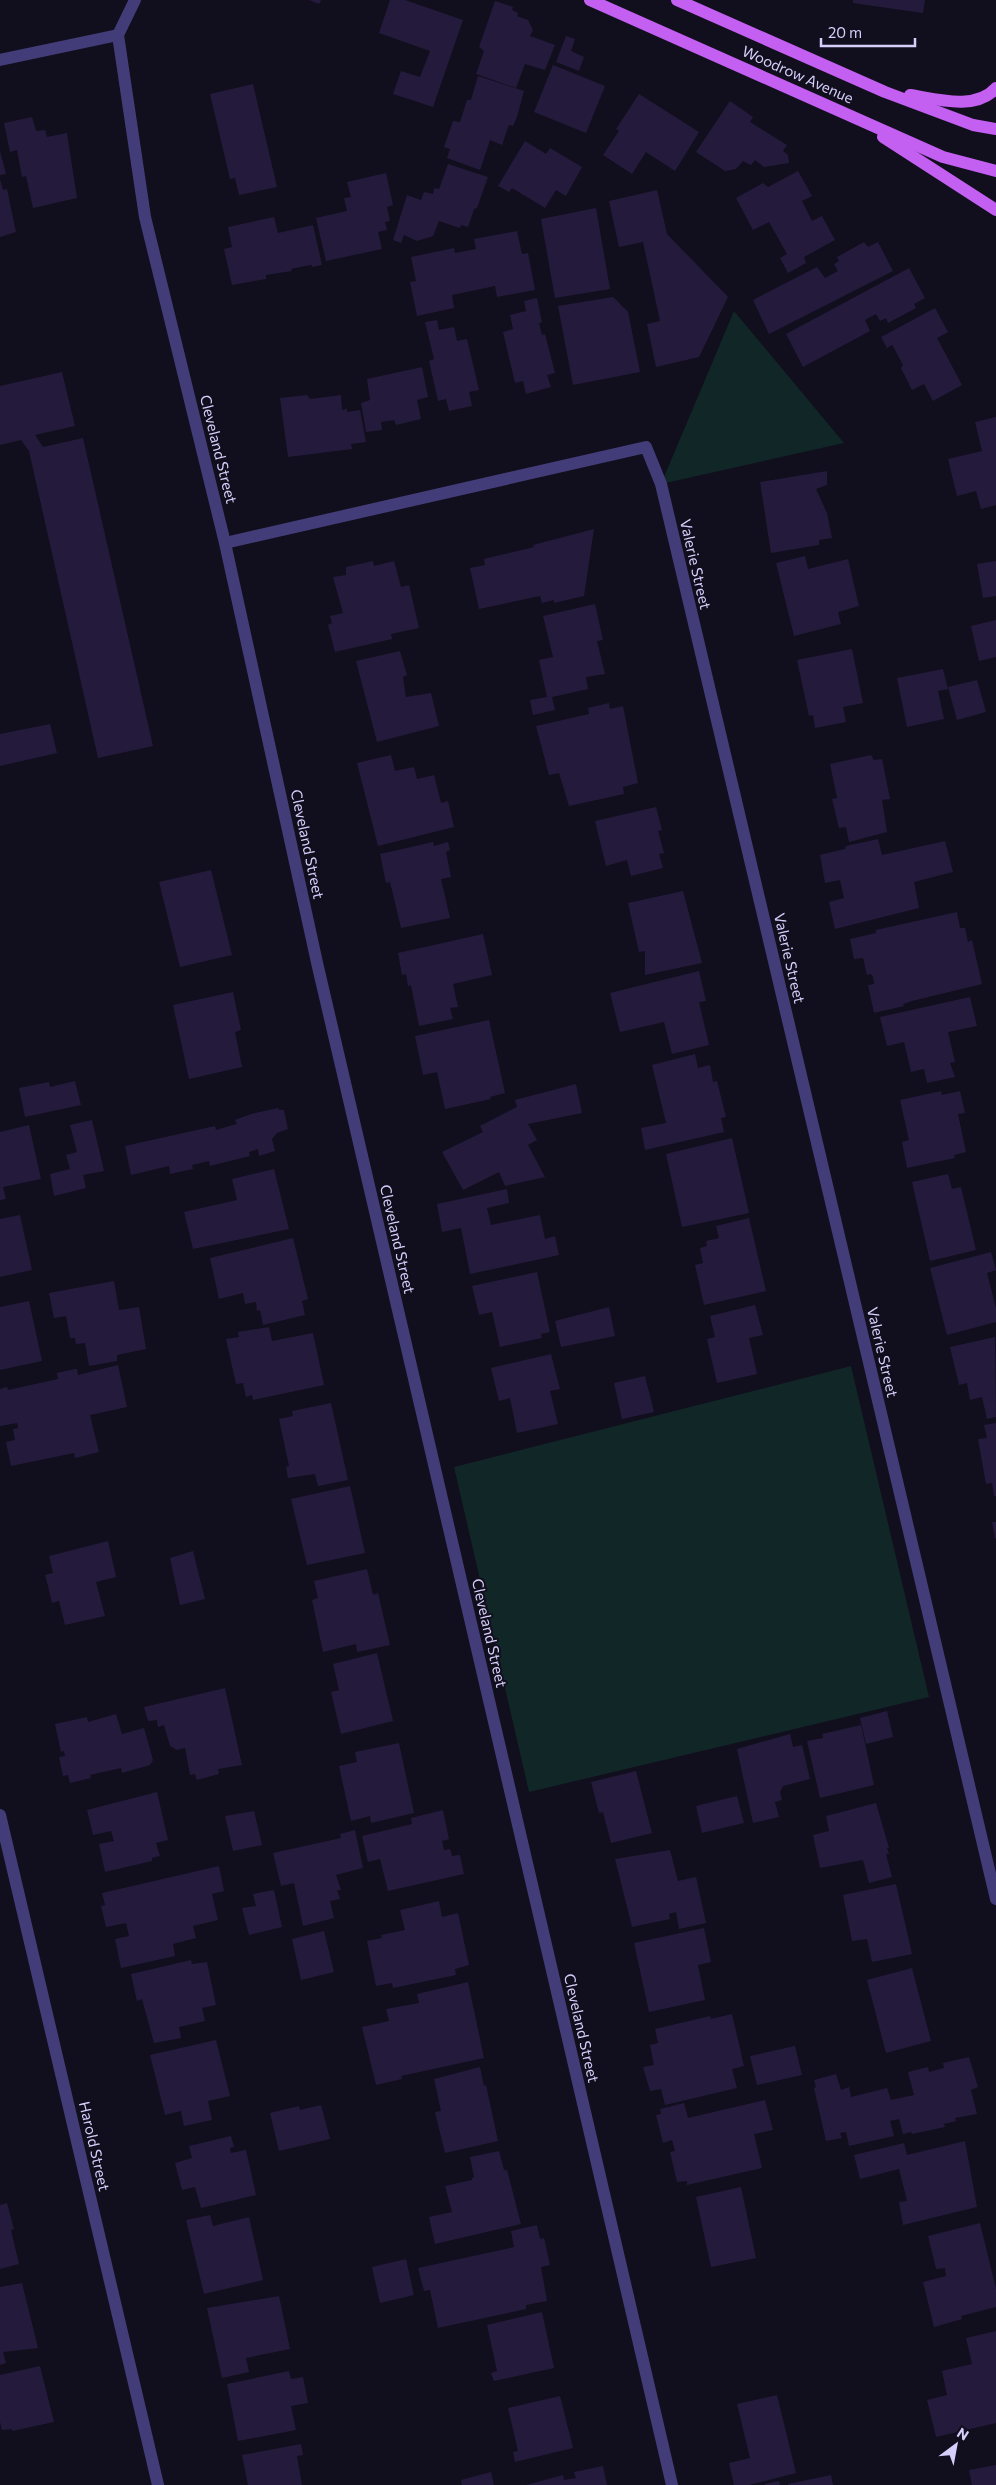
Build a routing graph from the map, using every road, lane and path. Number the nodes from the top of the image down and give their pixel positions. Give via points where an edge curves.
1 (135, 0) edge
2 (590, 0) edge
3 (677, 0) edge
4 (118, 35) junction
5 (0, 60) edge
6 (996, 88) edge
7 (886, 92) junction
8 (848, 113) junction
9 (996, 129) edge
10 (996, 171) edge
11 (996, 210) edge
12 (225, 543) junction
13 (0, 1815) edge
14 (996, 1899) edge
15 (158, 2485) edge
16 (672, 2485) edge

1 - 4 street
2 - 8 main road, Woodrow Avenue
3 - 7 main road, Woodrow Avenue
4 - 5 street
4 - 12 street, Cleveland Street via 146,217
6 - 7 main road via 983,98 968,102
7 - 9 main road, Woodrow Avenue via 973,124
8 - 10 main road, Woodrow Avenue via 943,157
8 - 11 main road
12 - 14 street, Valerie Street via 646,447 663,493
12 - 16 street, Cleveland Street via 318,967
13 - 15 street, Harold Street

